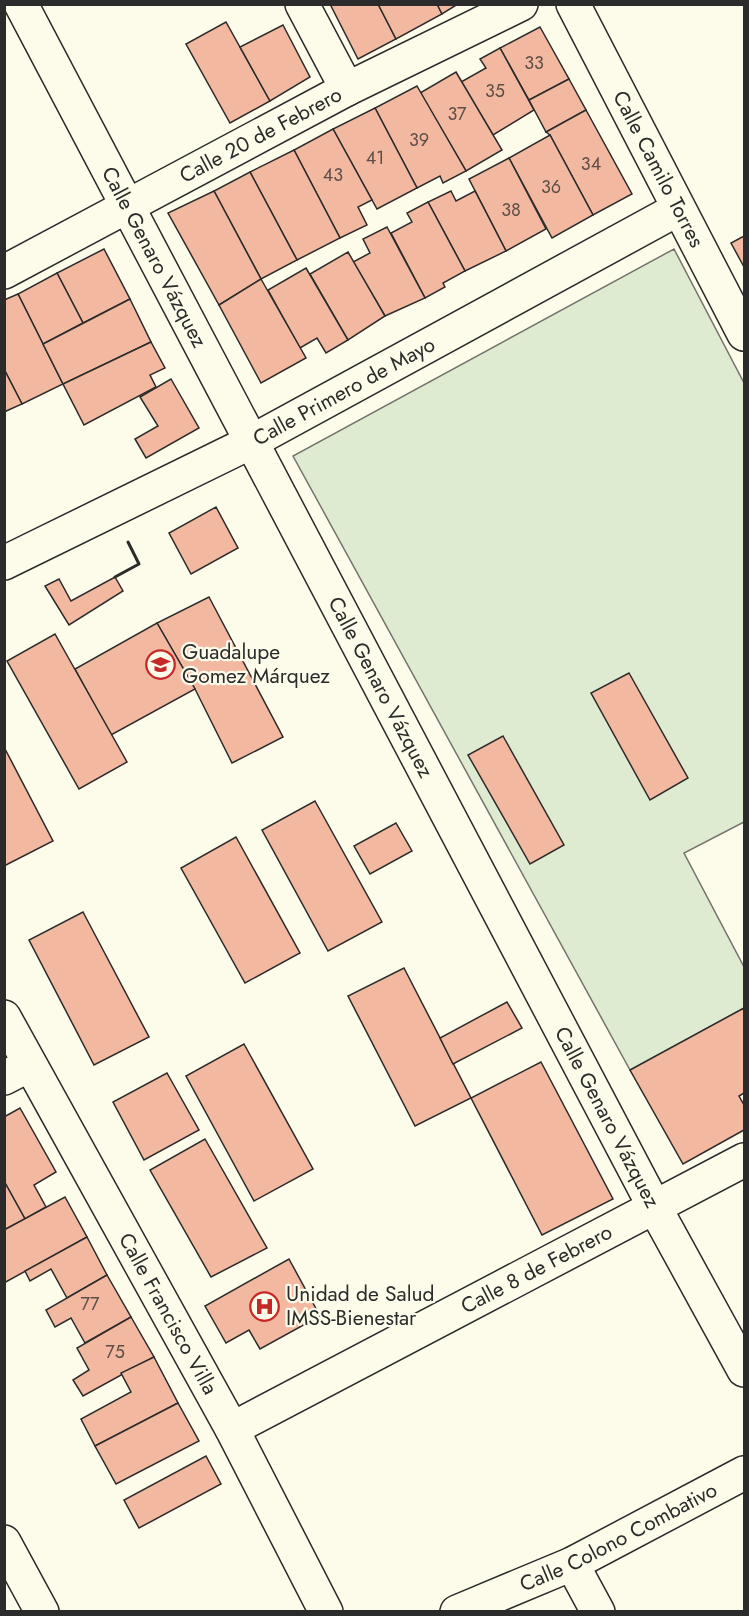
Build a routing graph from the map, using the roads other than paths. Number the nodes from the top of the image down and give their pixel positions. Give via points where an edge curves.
1 (21, 4) edge
2 (302, 4) edge
3 (521, 4) edge
4 (573, 4) edge
5 (347, 89) junction
6 (127, 205) junction
7 (678, 208) junction
8 (4, 272) edge
9 (744, 334) edge
10 (251, 442) junction
11 (4, 563) edge
12 (4, 1017) edge
13 (17, 1071) edge
14 (744, 1160) edge
15 (656, 1208) junction
16 (744, 1370) edge
17 (232, 1429) junction
18 (744, 1473) edge
19 (4, 1542) edge
20 (572, 1564) junction
21 (42, 1611) edge
22 (326, 1611) edge
23 (457, 1611) edge
24 (598, 1611) edge

1 - 6 street, Calle Genaro Vázquez
2 - 5 street
3 - 5 street, Calle 20 de Febrero
4 - 7 street, Calle Camilo Torres
5 - 6 street, Calle 20 de Febrero
6 - 8 street, Calle 20 de Febrero
6 - 10 street, Calle Genaro Vázquez
7 - 9 street, Calle Camilo Torres
7 - 10 street, Calle Primero de Mayo
10 - 11 street, Calle Primero de Mayo
10 - 15 street, Calle Genaro Vázquez
12 - 13 street, Calle Francisco Villa
13 - 17 street, Calle Francisco Villa
14 - 15 street, Calle 8 de Febrero
15 - 16 street, Calle Genaro Vázquez
15 - 17 street, Calle 8 de Febrero
17 - 22 street, Calle Francisco Villa
18 - 20 street, Calle Colono Combativo
19 - 21 street
20 - 23 street, Calle Colono Combativo
20 - 24 street

